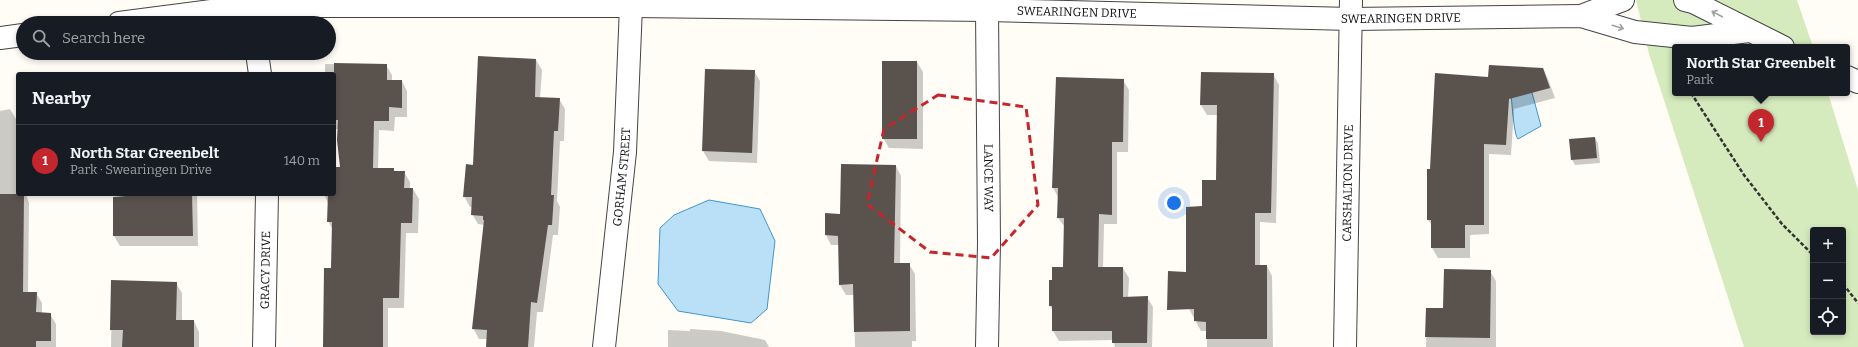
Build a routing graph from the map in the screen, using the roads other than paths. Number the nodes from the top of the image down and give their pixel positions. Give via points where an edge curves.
1 (1623, 0) edge
2 (1685, 0) edge
3 (631, 6) junction
4 (1351, 9) edge
5 (987, 10) junction
6 (251, 15) edge
7 (234, 16) edge
8 (1580, 16) junction
9 (1749, 31) junction
10 (16, 36) edge
11 (0, 38) edge
12 (1777, 44) edge
13 (258, 60) edge
14 (260, 72) edge
15 (267, 196) edge
16 (264, 347) edge
17 (604, 347) edge
18 (987, 347) edge
19 (1344, 347) edge

1 - 8 street, SWEARINGEN DRIVE
9 -> 2 street
3 - 5 street, SWEARINGEN DRIVE
3 - 6 street, SWEARINGEN DRIVE
3 - 17 street, GORHAM STREET via 625,152
4 - 5 street, SWEARINGEN DRIVE
4 - 8 street, SWEARINGEN DRIVE
4 - 19 street, CARSHALTON DRIVE
5 - 18 street, LANCE WAY
6 - 7 street, SWEARINGEN DRIVE
8 -> 9 street, SWEARINGEN DRIVE via 1635,32 1692,38
9 - 12 street
10 - 11 street
13 - 14 street
15 - 16 street, GRACY DRIVE

